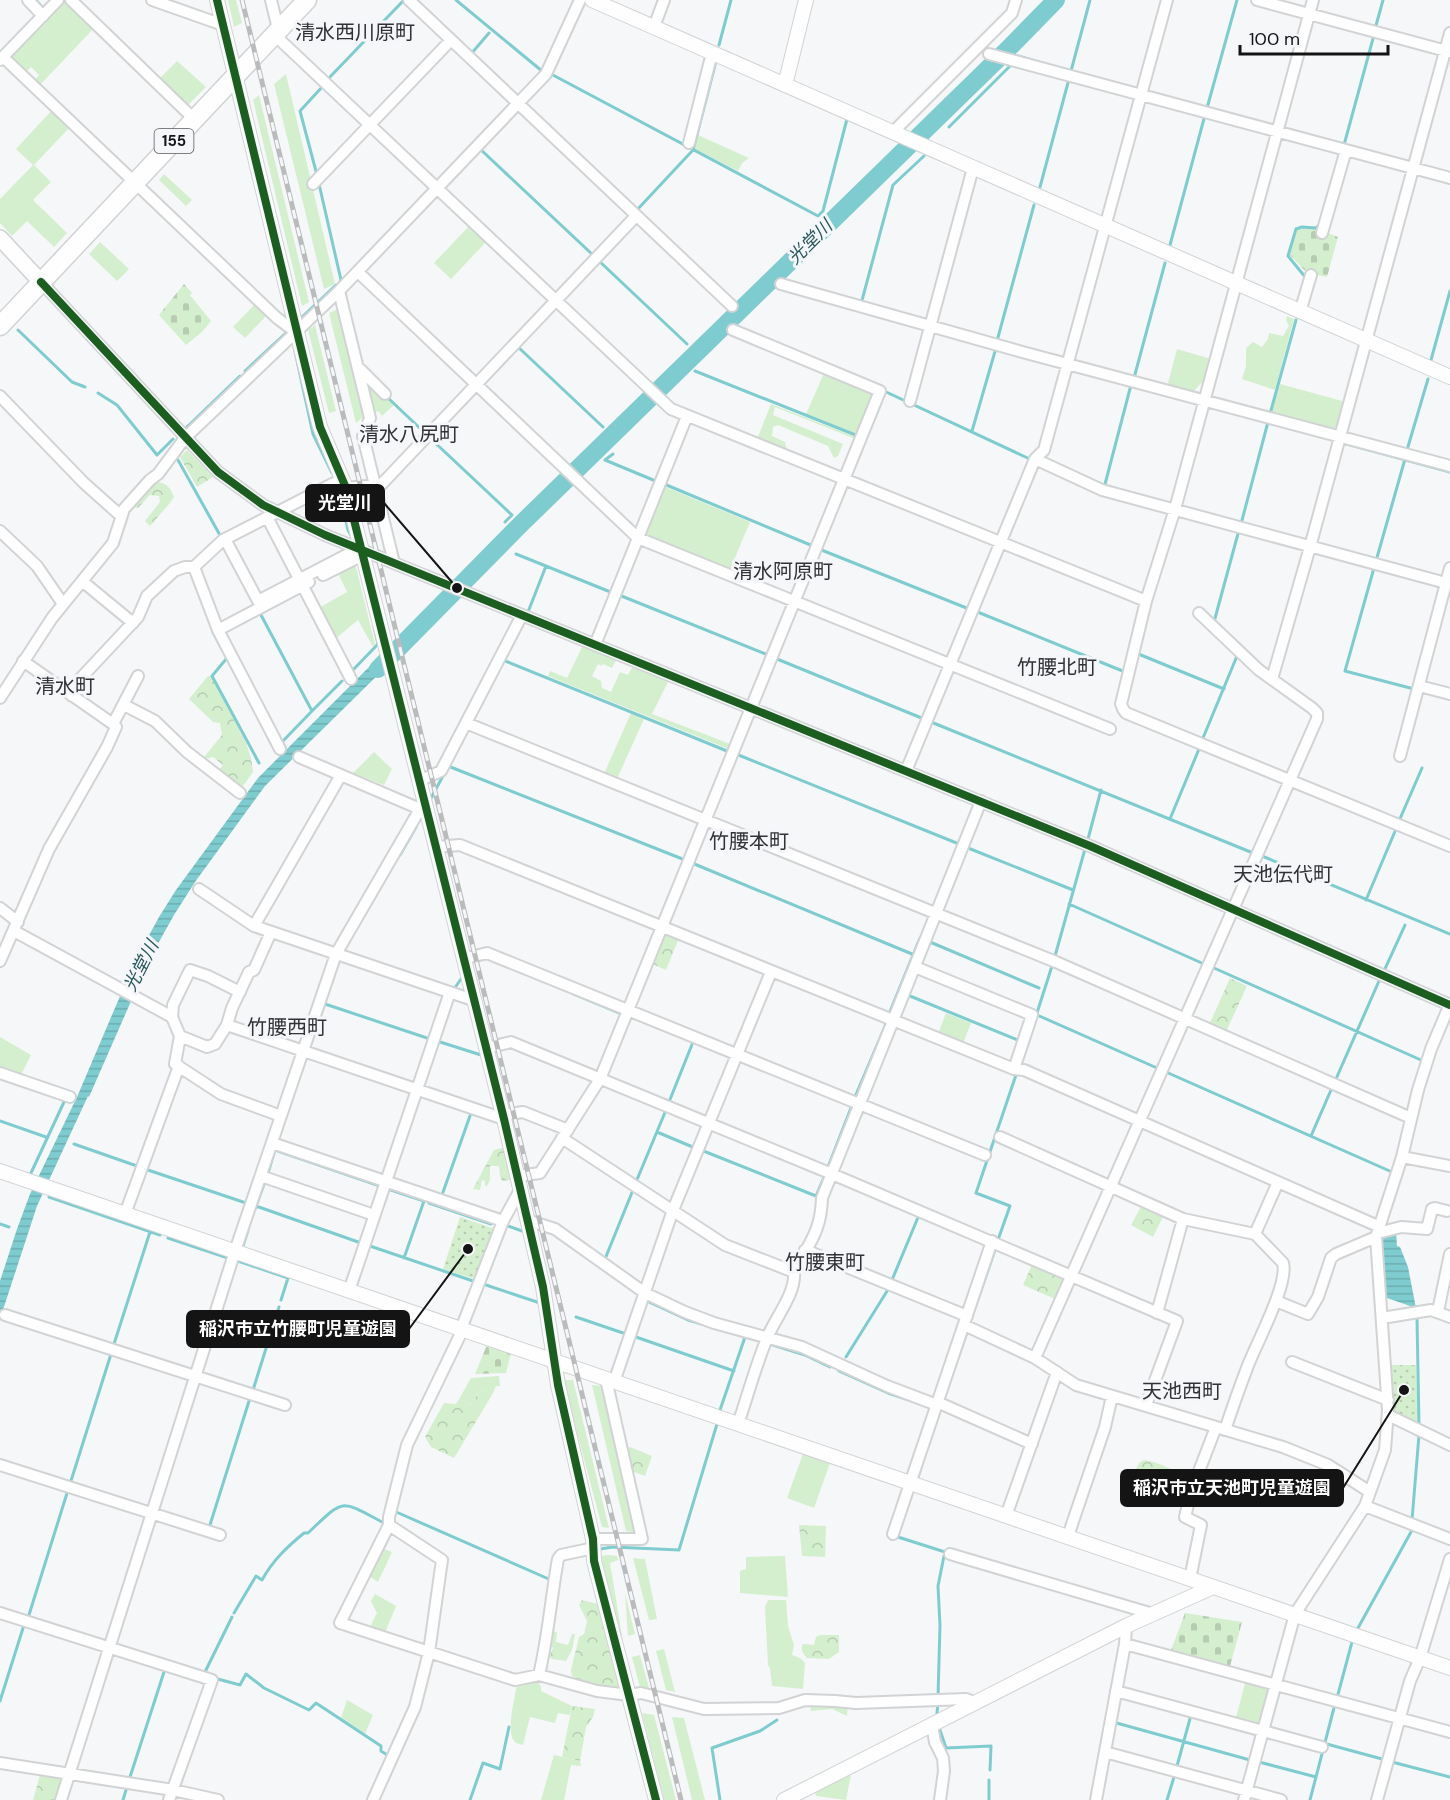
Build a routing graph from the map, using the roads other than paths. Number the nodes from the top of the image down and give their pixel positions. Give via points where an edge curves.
1 (28, 0) edge
2 (58, 0) edge
3 (71, 0) edge
4 (152, 0) edge
5 (217, 0) edge
6 (272, 0) edge
7 (307, 0) edge
8 (409, 0) edge
9 (580, 0) edge
10 (592, 0) edge
11 (664, 0) edge
12 (806, 0) edge
13 (1016, 0) edge
14 (1167, 0) edge
15 (1257, 0) edge
16 (1312, 0) edge
17 (1309, 14) junction
18 (43, 16) junction
19 (223, 25) junction
20 (654, 27) junction
21 (279, 28) junction
22 (1450, 33) edge
23 (451, 40) junction
24 (1448, 51) edge
25 (712, 53) junction
26 (989, 54) dead end
27 (2, 59) edge
28 (236, 73) junction
29 (785, 85) junction
30 (1141, 94) junction
31 (518, 104) junction
32 (195, 119) junction
33 (370, 124) junction
34 (1277, 131) junction
35 (899, 135) junction
36 (689, 143) dead end
37 (1346, 150) junction
38 (1412, 167) junction
39 (973, 168) junction
40 (1450, 178) edge
41 (136, 183) junction
42 (313, 184) dead end
43 (437, 188) junction
44 (636, 216) junction
45 (1106, 227) junction
46 (1323, 233) dead end
47 (0, 238) edge
48 (358, 272) junction
49 (1311, 275) dead end
50 (41, 282) junction
51 (781, 284) dead end
52 (1236, 284) junction
53 (339, 291) junction
54 (555, 300) junction
55 (732, 306) dead end
56 (1300, 312) junction
57 (0, 326) edge
58 (930, 326) junction
59 (733, 330) dead end
60 (296, 332) junction
61 (1366, 341) junction
62 (1068, 364) junction
63 (360, 369) junction
64 (1450, 378) edge
65 (476, 384) junction
66 (385, 394) dead end
67 (0, 396) edge
68 (1204, 400) junction
69 (910, 401) dead end
70 (687, 416) junction
71 (1339, 437) junction
72 (185, 438) junction
73 (1035, 459) junction
74 (1450, 466) edge
75 (844, 479) junction
76 (344, 484) junction
77 (376, 487) junction
78 (1175, 509) junction
79 (272, 515) junction
80 (121, 516) junction
81 (0, 531) edge
82 (638, 538) junction
83 (225, 539) junction
84 (1000, 543) junction
85 (1310, 547) junction
86 (361, 551) junction
87 (394, 563) junction
88 (194, 567) junction
89 (1450, 568) edge
90 (82, 581) junction
91 (301, 582) junction
92 (1446, 583) junction
93 (794, 601) junction
94 (1146, 601) junction
95 (63, 604) junction
96 (1199, 613) dead end
97 (522, 615) junction
98 (133, 623) junction
99 (219, 630) junction
100 (595, 645) junction
101 (23, 661) junction
102 (950, 665) junction
103 (138, 676) dead end
104 (351, 679) dead end
105 (1272, 679) junction
106 (1419, 686) junction
107 (1450, 694) edge
108 (72, 696) junction
109 (0, 699) edge
110 (124, 705) junction
111 (751, 708) junction
112 (466, 723) junction
113 (113, 724) junction
114 (1110, 729) dead end
115 (280, 749) dead end
116 (1400, 756) dead end
117 (299, 757) dead end
118 (906, 771) junction
119 (341, 775) junction
120 (1290, 780) junction
121 (419, 781) junction
122 (240, 793) dead end
123 (981, 801) junction
124 (422, 806) junction
125 (705, 820) junction
126 (1450, 846) edge
127 (435, 847) junction
128 (200, 889) dead end
129 (0, 908) edge
130 (1232, 910) junction
131 (936, 914) junction
132 (254, 926) junction
133 (16, 927) junction
134 (661, 927) junction
135 (270, 932) junction
136 (336, 954) junction
137 (463, 959) junction
138 (0, 961) edge
139 (915, 967) junction
140 (771, 972) junction
141 (240, 992) junction
142 (450, 992) junction
143 (473, 1000) junction
144 (1450, 1005) edge
145 (627, 1010) junction
146 (172, 1017) junction
147 (1184, 1018) junction
148 (893, 1022) junction
149 (227, 1025) junction
150 (180, 1036) junction
151 (486, 1048) junction
152 (303, 1052) junction
153 (737, 1054) junction
154 (179, 1066) junction
155 (1014, 1070) junction
156 (0, 1072) edge
157 (600, 1079) junction
158 (417, 1090) junction
159 (70, 1097) dead end
160 (859, 1105) junction
161 (281, 1116) junction
162 (503, 1117) junction
163 (1411, 1118) junction
164 (1139, 1121) junction
165 (709, 1124) junction
166 (565, 1134) junction
167 (1000, 1137) dead end
168 (272, 1143) junction
169 (985, 1155) dead end
170 (1402, 1157) junction
171 (1450, 1166) edge
172 (0, 1171) edge
173 (832, 1174) junction
174 (261, 1176) junction
175 (517, 1176) junction
176 (385, 1182) junction
177 (1278, 1182) junction
178 (1110, 1186) junction
179 (520, 1190) junction
180 (1450, 1199) edge
181 (673, 1210) junction
182 (1449, 1211) edge
183 (125, 1214) junction
184 (374, 1215) junction
185 (1183, 1219) junction
186 (527, 1220) junction
187 (503, 1221) junction
188 (1378, 1232) junction
189 (1255, 1234) junction
190 (992, 1241) junction
191 (806, 1250) junction
192 (235, 1251) junction
193 (1450, 1254) edge
194 (794, 1272) junction
195 (1071, 1275) junction
196 (349, 1291) junction
197 (645, 1293) junction
198 (1276, 1301) junction
199 (1438, 1311) junction
200 (1157, 1313) junction
201 (5, 1315) dead end
202 (1450, 1317) edge
203 (1382, 1318) junction
204 (965, 1320) junction
205 (462, 1329) junction
206 (768, 1336) junction
207 (1035, 1358) junction
208 (554, 1361) junction
209 (1292, 1362) dead end
210 (1057, 1372) junction
211 (195, 1376) junction
212 (610, 1380) junction
213 (1112, 1396) junction
214 (1388, 1400) junction
215 (937, 1403) junction
216 (285, 1405) dead end
217 (1146, 1406) junction
218 (1388, 1415) junction
219 (738, 1424) junction
220 (1221, 1428) junction
221 (1032, 1444) junction
222 (1450, 1445) edge
223 (0, 1465) edge
224 (910, 1483) junction
225 (1370, 1492) junction
226 (1365, 1506) junction
227 (152, 1513) junction
228 (1006, 1516) junction
229 (389, 1525) junction
230 (893, 1534) dead end
231 (220, 1535) dead end
232 (1068, 1536) junction
233 (1450, 1539) edge
234 (593, 1543) junction
235 (950, 1554) dead end
236 (1450, 1559) edge
237 (1190, 1579) junction
238 (1213, 1587) junction
239 (0, 1613) edge
240 (1153, 1614) junction
241 (1295, 1614) junction
242 (1126, 1626) junction
243 (1125, 1644) junction
244 (109, 1647) junction
245 (429, 1652) junction
246 (1420, 1658) junction
247 (1450, 1668) edge
248 (539, 1676) junction
249 (1276, 1685) junction
250 (1116, 1690) junction
251 (629, 1695) junction
252 (976, 1703) junction
253 (1400, 1718) junction
254 (932, 1725) junction
255 (1263, 1731) junction
256 (1450, 1732) edge
257 (1322, 1747) dead end
258 (1105, 1752) junction
259 (0, 1763) edge
260 (69, 1775) junction
261 (171, 1795) edge
262 (1245, 1795) edge
263 (61, 1800) edge
264 (218, 1800) edge
265 (373, 1800) edge
266 (656, 1800) edge
267 (783, 1800) edge
268 (940, 1800) edge
269 (1096, 1800) edge
270 (1281, 1800) edge
271 (1377, 1800) edge

1 - 18 street
2 - 18 street
3 - 32 street
4 - 19 street
5 - 19 street
6 - 21 street
7 - 21 highway, 155
8 - 23 street
9 - 31 street via 546,74
10 - 20 street
11 - 20 street
12 - 29 street
13 - 35 street via 1012,13
14 - 30 street
15 - 17 street
16 - 17 street
17 - 24 street
17 - 34 street
18 - 27 street
19 - 28 street
20 - 25 street
21 - 28 highway, 155
21 - 33 street via 281,41
22 - 24 street
23 - 31 street
23 - 33 street
24 - 38 street
25 - 29 street
25 - 36 street
26 - 30 street
27 - 41 street
28 - 32 highway, 155
28 - 60 street
29 - 35 street
30 - 34 street
30 - 45 street
31 - 43 street
31 - 44 street
32 - 41 highway, 155
33 - 42 street
33 - 43 street
34 - 37 street
34 - 52 street
35 - 39 street
37 - 38 street
37 - 46 street
38 - 40 street
38 - 61 street
39 - 45 street
39 - 58 street
41 - 50 highway, 155
41 - 60 street
43 - 48 street
43 - 54 street
44 - 54 street
44 - 55 street
45 - 52 street
45 - 62 street
47 - 50 main road
48 - 53 street
48 - 65 street
49 - 56 street
50 - 57 highway, 155
50 - 72 street
51 - 58 street
52 - 56 street
52 - 68 street
53 - 60 street
53 - 63 street
54 - 65 street
54 - 70 street via 670,409
56 - 61 street
58 - 62 street
58 - 69 street
59 - 75 street via 880,391
60 - 72 street
60 - 76 street via 320,427
61 - 64 street
61 - 71 street
62 - 68 street
62 - 73 street via 1044,450
63 - 66 street
63 - 77 street via 370,418 363,436
65 - 77 street
65 - 82 street
67 - 80 street
68 - 71 street
68 - 78 street
70 - 75 street
70 - 82 street
71 - 74 street
71 - 85 street
72 - 79 street via 218,472
72 - 80 street
73 - 78 street via 1102,490
73 - 84 street
75 - 84 street
75 - 93 street
76 - 77 street
76 - 79 street
76 - 86 street
77 - 87 street
78 - 85 street
78 - 94 street
79 - 83 street
79 - 86 street
79 - 91 street
80 - 90 street via 113,543
81 - 95 street via 37,566
82 - 93 street
82 - 100 street
83 - 88 street
83 - 91 street via 258,601
84 - 94 street
84 - 102 street
85 - 92 street
85 - 105 street
86 - 87 street
86 - 91 street
86 - 121 street
87 - 97 street
88 - 98 street via 174,571 147,596
88 - 99 street
89 - 92 street
90 - 95 street
90 - 98 street
91 - 99 street
91 - 104 street
92 - 106 street
93 - 102 street
93 - 111 street
94 - 120 street via 1122,709
95 - 101 street
96 - 105 street
97 - 100 street
97 - 112 street
98 - 108 street via 80,679
99 - 115 street
100 - 111 street
101 - 108 street
101 - 109 street
102 - 114 street
102 - 118 street
103 - 110 street
105 - 120 street via 1317,713
106 - 107 street
106 - 116 street
108 - 113 street
110 - 113 street
110 - 122 street via 155,722
111 - 118 street
111 - 125 street
112 - 121 street via 441,771
112 - 125 street
113 - 133 street via 116,727 107,747 49,849
117 - 119 street
118 - 123 street
119 - 124 street
119 - 132 street
120 - 126 street
120 - 130 street
121 - 124 street
123 - 130 street
123 - 131 street
124 - 127 street
124 - 136 street
125 - 131 street
125 - 134 street
127 - 134 street via 460,845
127 - 137 street
128 - 132 street
129 - 133 street
130 - 144 street
130 - 147 street
131 - 139 street
131 - 147 street
132 - 135 street
133 - 138 street
133 - 146 street
134 - 140 street
134 - 145 street
135 - 136 street
135 - 141 street
136 - 142 street
136 - 152 street
137 - 143 street
137 - 145 street via 487,953
139 - 148 street
139 - 155 street via 1032,1015
140 - 148 street
140 - 153 street
141 - 146 street via 190,970 173,1005
141 - 149 street
142 - 143 street
142 - 158 street
143 - 151 street
144 - 163 street via 1431,1049
145 - 153 street
145 - 157 street
146 - 150 street
147 - 163 street
147 - 164 street
148 - 155 street
148 - 160 street
149 - 150 street via 215,1044 207,1047
149 - 152 street
150 - 154 street via 175,1064
151 - 157 street via 511,1042
151 - 162 street
152 - 158 street
152 - 161 street
153 - 160 street
153 - 165 street
154 - 161 street via 221,1094
154 - 183 street
155 - 164 street via 1024,1070
156 - 159 street
157 - 165 street
157 - 166 street
158 - 162 street
158 - 176 street
160 - 169 street
160 - 173 street
161 - 168 street
162 - 166 street via 523,1112
162 - 175 street
163 - 170 street
164 - 177 street
164 - 178 street
165 - 173 street
165 - 181 street
166 - 175 street via 540,1173
166 - 181 street
167 - 178 street
168 - 174 street
168 - 176 street
170 - 171 street
170 - 188 street
172 - 183 street
173 - 190 street
173 - 191 street via 822,1198 816,1234
174 - 184 street
174 - 192 street
175 - 179 street
176 - 184 street
176 - 187 street
177 - 188 street
177 - 189 street
178 - 185 street
178 - 195 street
179 - 186 street
179 - 187 street
180 - 182 street
181 - 194 street via 724,1245
181 - 197 street
182 - 188 street via 1432,1209 1427,1229 1401,1227
183 - 192 street
184 - 196 street
185 - 189 street
185 - 200 street
186 - 197 street via 555,1229
186 - 208 street via 547,1307
187 - 205 street
188 - 198 street via 1331,1258 1308,1314
188 - 203 street
189 - 198 street via 1283,1263
190 - 195 street
190 - 204 street
191 - 194 street
191 - 204 street
192 - 196 street
192 - 211 street
193 - 199 street
194 - 206 street via 789,1293
195 - 200 street
195 - 207 street
196 - 205 street
197 - 206 street via 714,1323
197 - 212 street
198 - 220 street
199 - 202 street
199 - 203 street
200 - 217 street via 1177,1321
201 - 211 street
203 - 214 street
204 - 207 street
204 - 215 street
205 - 208 street
205 - 229 street via 406,1445
206 - 215 street
206 - 219 street
207 - 210 street
208 - 212 street
208 - 234 street
209 - 214 street
210 - 213 street via 1076,1385
210 - 221 street
211 - 216 street
211 - 227 street
212 - 219 street
212 - 234 street via 642,1539
213 - 217 street
213 - 232 street
214 - 218 street
215 - 221 street
215 - 224 street
217 - 220 street
218 - 222 street
218 - 225 street via 1385,1450
219 - 224 street
220 - 225 street via 1328,1465
220 - 237 street via 1191,1492 1185,1517 1201,1525
221 - 228 street
223 - 227 street
224 - 228 street
224 - 230 street
225 - 226 street
226 - 233 street
226 - 241 street
227 - 231 street
227 - 244 street
228 - 232 street
229 - 245 street via 442,1560
229 - 245 street via 340,1623
232 - 237 street
234 - 248 street via 558,1559
234 - 251 street via 594,1561
235 - 240 street
236 - 246 street
237 - 238 street
238 - 240 street
238 - 241 street
239 - 244 street
240 - 242 street
241 - 246 street
241 - 249 street
242 - 243 street
242 - 252 street
243 - 249 street
243 - 250 street
244 - 260 street
244 - 261 street via 212,1680
245 - 248 street via 515,1680
245 - 265 street via 415,1707
246 - 247 street
246 - 253 street
248 - 251 street
249 - 253 street
249 - 255 street
250 - 255 street
250 - 258 street
251 - 252 street via 641,1693 704,1709 779,1708 805,1701 856,1704 966,1699
251 - 266 street
252 - 254 street
253 - 256 street
253 - 271 street
254 - 267 street
254 - 268 street via 934,1742 944,1764
255 - 257 street
255 - 262 street
258 - 262 street
258 - 269 street
259 - 260 street
260 - 261 street
260 - 263 street
261 - 264 street
262 - 270 street

